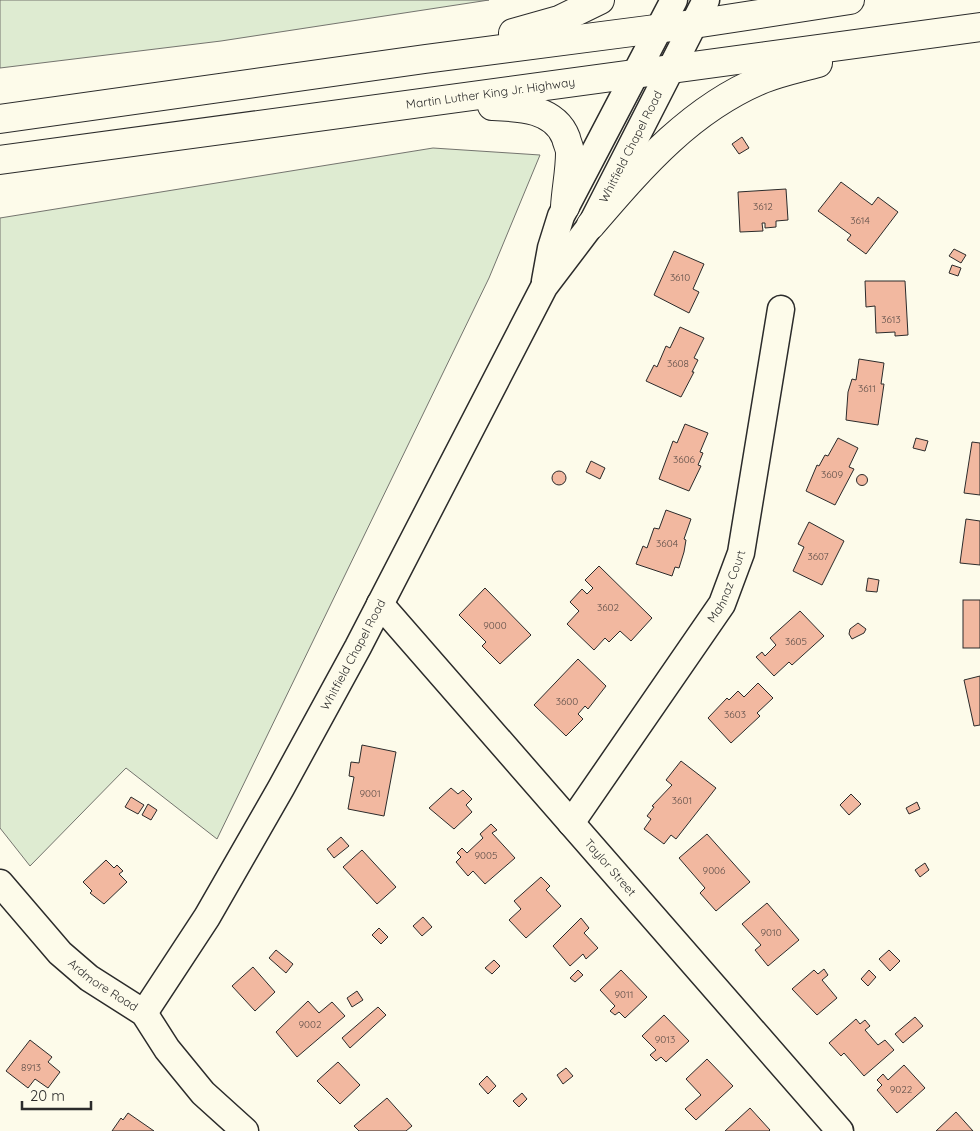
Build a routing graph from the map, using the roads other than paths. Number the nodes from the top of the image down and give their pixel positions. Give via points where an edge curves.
1 (600, 0) edge
2 (674, 0) edge
3 (850, 0) edge
4 (700, 12) edge
5 (980, 26) edge
6 (660, 28) junction
7 (904, 37) junction
8 (425, 59) junction
9 (670, 70) junction
10 (634, 75) junction
11 (426, 104) junction
12 (0, 118) edge
13 (0, 160) edge
14 (565, 207) junction
15 (591, 226) junction
16 (544, 287) junction
17 (781, 309) dead end
18 (380, 604) junction
19 (571, 822) junction
20 (0, 883) edge
21 (144, 1013) junction
22 (245, 1131) edge
23 (840, 1131) edge

1 - 8 main road via 559,20
2 - 6 street, Whitfield Chapel Road
3 - 4 main road
4 - 6 main road
4 - 9 street, Whitfield Chapel Road
5 - 7 main road, Martin Luther King Jr. Highway
6 - 8 main road
6 - 10 street, Whitfield Chapel Road
7 - 9 main road, Martin Luther King Jr. Highway
7 - 15 main road via 764,79 727,97 666,141
8 - 12 main road
9 - 10 main road, Martin Luther King Jr. Highway
9 - 15 street, Whitfield Chapel Road
10 - 11 main road, Martin Luther King Jr. Highway
10 - 14 street, Whitfield Chapel Road
11 - 13 main road, Martin Luther King Jr. Highway
11 - 14 main road via 520,107 537,111 554,122 564,133 570,151
14 - 16 street, Whitfield Chapel Road via 551,248
15 - 16 street, Whitfield Chapel Road
16 - 18 street, Whitfield Chapel Road
17 - 19 street, Mahnaz Court via 741,553 722,604
18 - 19 street, Taylor Street
18 - 21 street, Whitfield Chapel Road via 282,788 207,917
19 - 23 street, Taylor Street
20 - 21 street, Ardmore Road via 60,953 89,978
21 - 22 street, Ardmore Road via 167,1049 203,1092

